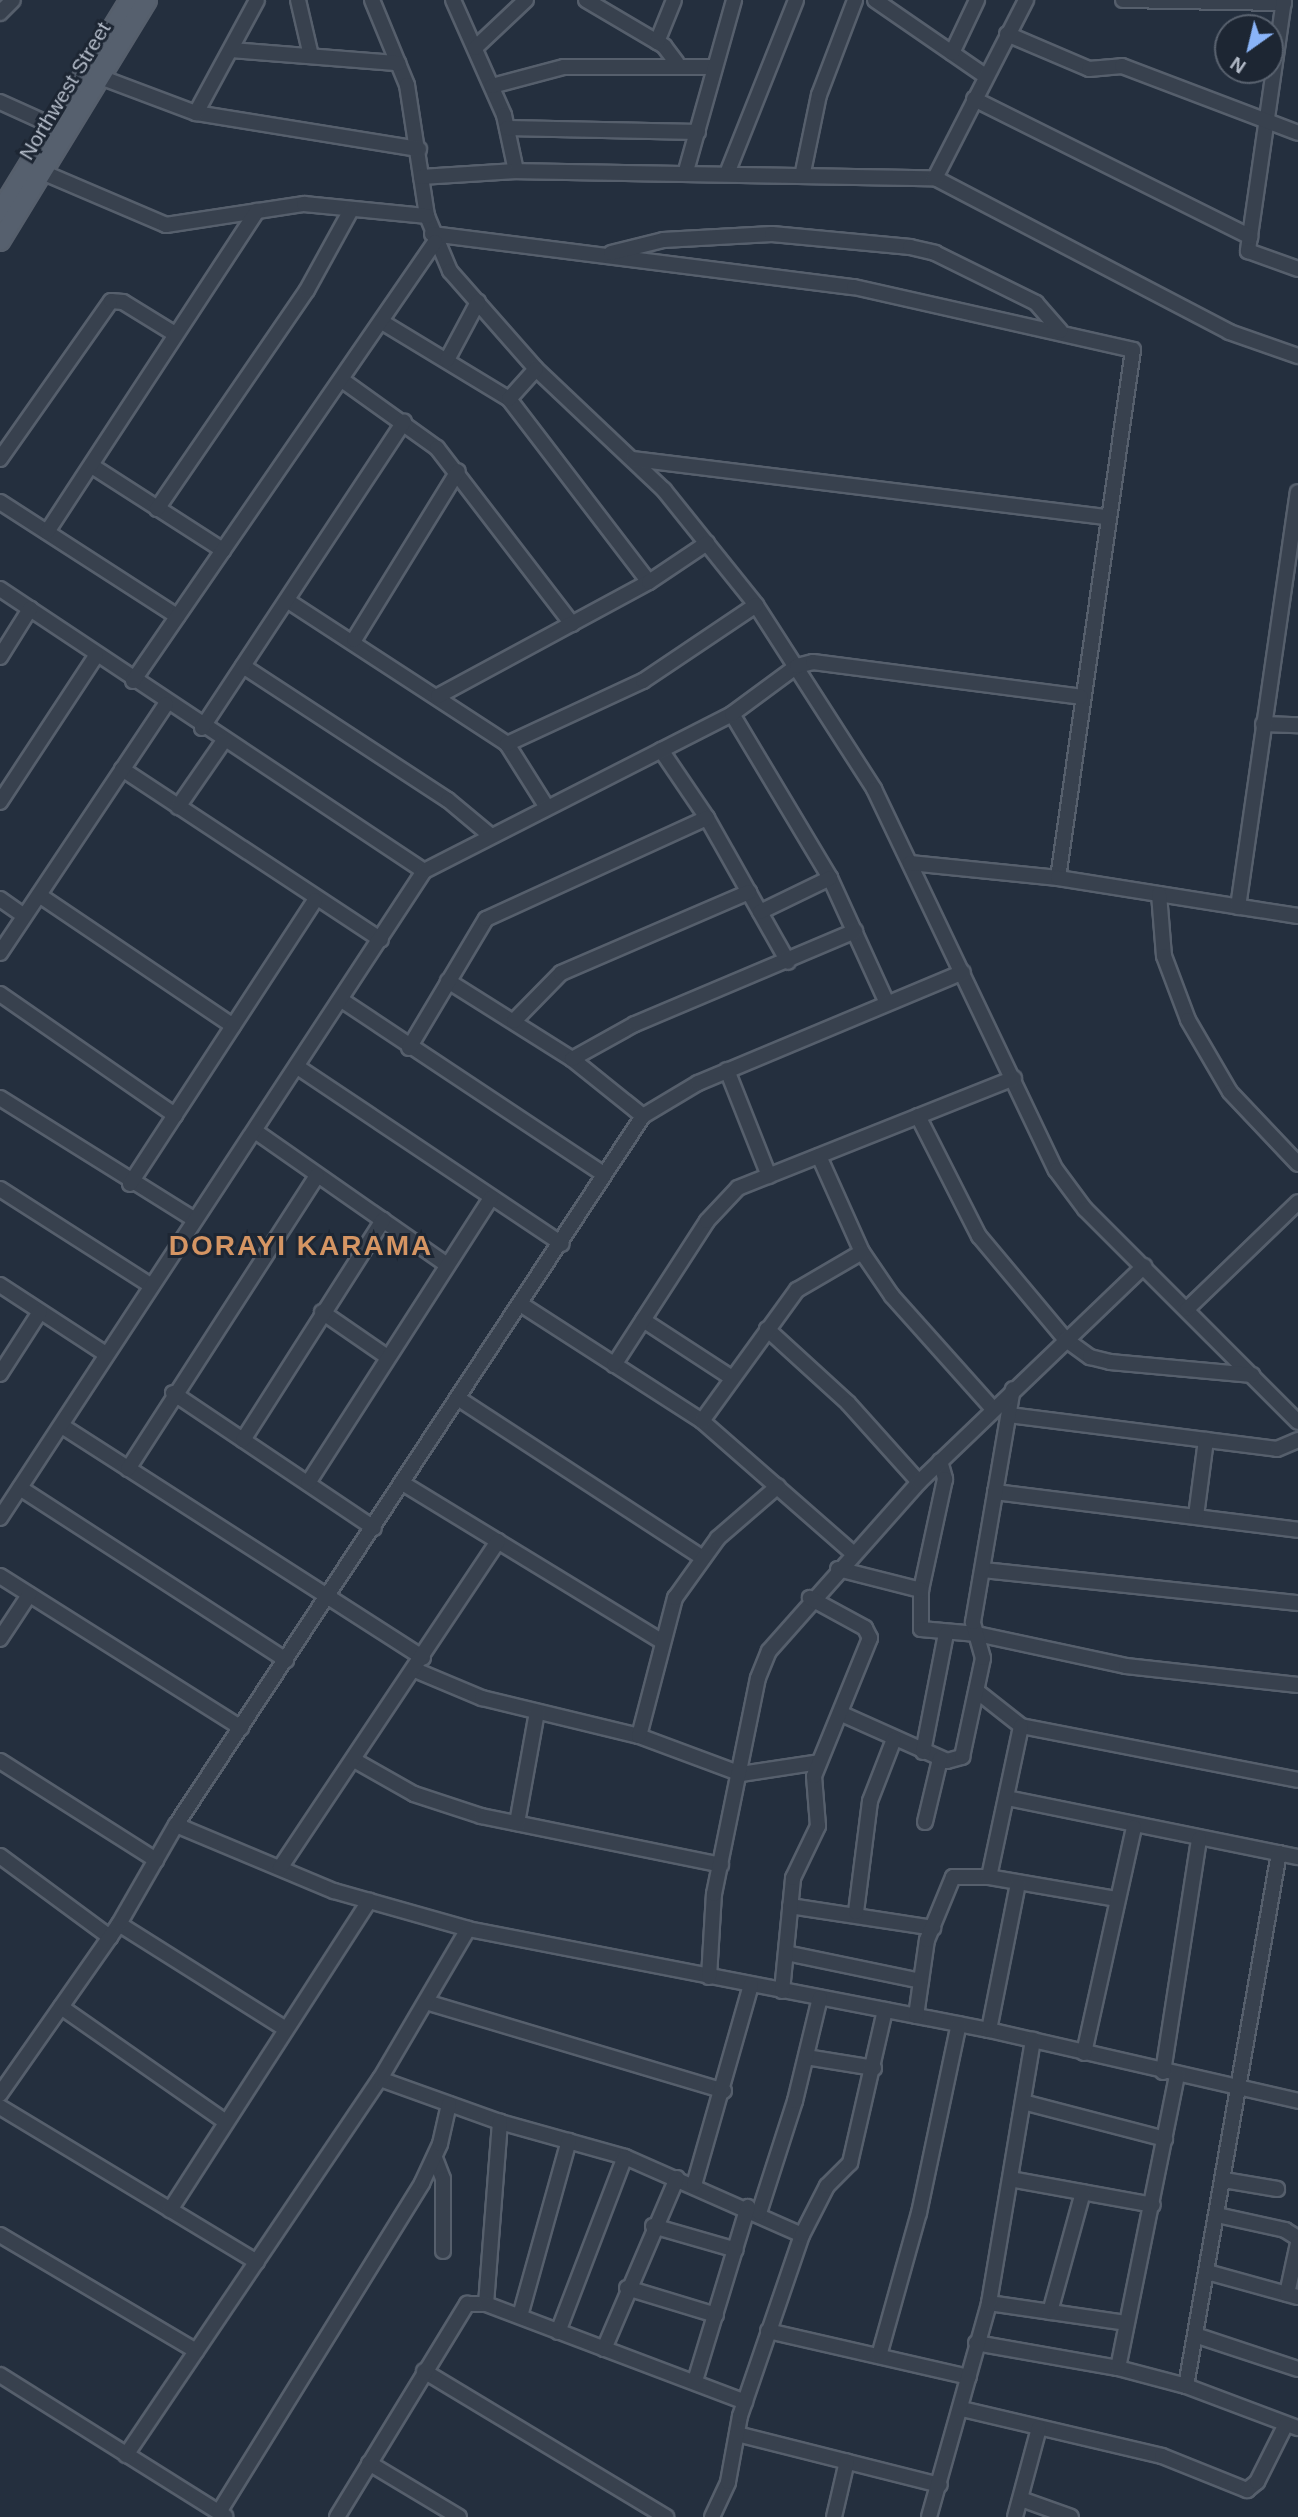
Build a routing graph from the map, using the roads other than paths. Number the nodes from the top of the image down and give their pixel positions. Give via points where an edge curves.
1 (13, 0) edge
2 (130, 0) edge
3 (147, 0) edge
4 (257, 0) edge
5 (298, 0) edge
6 (372, 0) edge
7 (453, 0) edge
8 (526, 0) edge
9 (586, 0) edge
10 (674, 0) edge
11 (734, 0) edge
12 (796, 0) edge
13 (855, 0) edge
14 (977, 0) edge
15 (1026, 0) edge
16 (1123, 0) edge
17 (1196, 1) edge
18 (1284, 1) edge
19 (882, 2) edge
20 (0, 13) edge
21 (1007, 34) junction
22 (657, 42) junction
23 (475, 48) junction
24 (231, 50) junction
25 (952, 53) junction
26 (311, 56) junction
27 (398, 63) junction
28 (677, 63) junction
29 (713, 67) junction
30 (985, 76) junction
31 (100, 77) junction
32 (492, 86) junction
33 (974, 99) junction
34 (0, 102) edge
35 (196, 113) junction
36 (1270, 123) junction
37 (52, 126) junction
38 (507, 128) junction
39 (698, 132) junction
40 (1298, 133) edge
41 (419, 149) junction
42 (516, 171) junction
43 (686, 171) junction
44 (728, 171) junction
45 (42, 172) junction
46 (803, 172) junction
47 (421, 177) junction
48 (935, 178) junction
49 (351, 210) junction
50 (257, 211) junction
51 (0, 212) edge
52 (427, 216) junction
53 (1251, 237) junction
54 (433, 238) junction
55 (0, 241) edge
56 (603, 255) junction
57 (1298, 269) edge
58 (478, 302) junction
59 (382, 322) junction
60 (1060, 331) junction
61 (175, 334) junction
62 (1298, 356) edge
63 (447, 360) junction
64 (536, 369) junction
65 (342, 380) junction
66 (509, 399) junction
67 (404, 422) junction
68 (0, 459) edge
69 (633, 459) junction
70 (92, 466) junction
71 (458, 471) junction
72 (1298, 492) edge
73 (0, 502) edge
74 (158, 509) junction
75 (1106, 517) junction
76 (47, 532) junction
77 (707, 543) junction
78 (1294, 544) edge
79 (223, 551) junction
80 (649, 582) junction
81 (0, 589) edge
82 (289, 601) junction
83 (757, 605) junction
84 (30, 609) junction
85 (177, 616) junction
86 (572, 624) junction
87 (354, 640) junction
88 (96, 656) junction
89 (0, 657) edge
90 (243, 666) junction
91 (797, 666) junction
92 (133, 681) junction
93 (438, 695) junction
94 (1081, 698) junction
95 (166, 704) junction
96 (732, 714) junction
97 (1263, 723) junction
98 (1298, 726) edge
99 (202, 728) junction
100 (223, 741) junction
101 (507, 744) junction
102 (661, 750) junction
103 (122, 769) junction
104 (0, 802) edge
105 (546, 806) junction
106 (178, 807) junction
107 (707, 818) junction
108 (491, 836) junction
109 (910, 863) junction
110 (424, 871) junction
111 (830, 878) junction
112 (1058, 878) junction
113 (749, 892) junction
114 (1159, 894) junction
115 (39, 895) junction
116 (0, 899) edge
117 (316, 900) junction
118 (1238, 907) junction
119 (760, 912) junction
120 (24, 916) junction
121 (1298, 916) edge
122 (855, 931) junction
123 (381, 940) junction
124 (0, 953) edge
125 (788, 961) junction
126 (963, 971) junction
127 (448, 981) junction
128 (0, 994) edge
129 (343, 1001) junction
130 (887, 1001) junction
131 (514, 1021) junction
132 (233, 1026) junction
133 (409, 1048) junction
134 (572, 1059) junction
135 (299, 1068) junction
136 (727, 1070) junction
137 (1014, 1078) junction
138 (0, 1098) edge
139 (175, 1115) junction
140 (643, 1115) junction
141 (918, 1116) junction
142 (255, 1131) junction
143 (819, 1156) junction
144 (1298, 1164) edge
145 (603, 1174) junction
146 (769, 1176) junction
147 (317, 1177) junction
148 (131, 1184) junction
149 (0, 1189) edge
150 (491, 1198) junction
151 (1298, 1202) edge
152 (192, 1219) junction
153 (383, 1220) junction
154 (562, 1244) junction
155 (862, 1252) junction
156 (446, 1264) junction
157 (1144, 1266) junction
158 (0, 1285) edge
159 (150, 1285) junction
160 (522, 1305) junction
161 (1187, 1309) junction
162 (40, 1312) junction
163 (322, 1312) junction
164 (643, 1320) junction
165 (767, 1329) junction
166 (1065, 1339) junction
167 (106, 1354) junction
168 (386, 1356) junction
169 (614, 1365) junction
170 (0, 1374) edge
171 (1252, 1375) junction
172 (732, 1378) junction
173 (1013, 1389) junction
174 (173, 1393) junction
175 (459, 1399) junction
176 (993, 1409) junction
177 (1009, 1416) junction
178 (702, 1421) junction
179 (1298, 1422) edge
180 (62, 1426) junction
181 (243, 1440) junction
182 (1206, 1440) junction
183 (1298, 1440) edge
184 (940, 1461) junction
185 (128, 1469) junction
186 (919, 1482) junction
187 (308, 1483) junction
188 (404, 1484) junction
189 (778, 1486) junction
190 (20, 1488) junction
191 (995, 1492) junction
192 (1196, 1516) junction
193 (0, 1518) edge
194 (374, 1528) junction
195 (1298, 1530) edge
196 (498, 1541) junction
197 (853, 1553) junction
198 (701, 1557) junction
199 (838, 1569) junction
200 (983, 1570) junction
201 (0, 1576) edge
202 (921, 1590) junction
203 (29, 1595) junction
204 (328, 1598) junction
205 (810, 1598) junction
206 (1298, 1603) edge
207 (946, 1633) junction
208 (977, 1634) junction
209 (0, 1639) edge
210 (660, 1640) junction
211 (286, 1660) junction
212 (419, 1664) junction
213 (1298, 1685) edge
214 (978, 1692) junction
215 (537, 1712) junction
216 (842, 1714) junction
217 (1021, 1726) junction
218 (241, 1728) junction
219 (639, 1736) junction
220 (894, 1739) junction
221 (923, 1752) junction
222 (940, 1759) junction
223 (354, 1760) junction
224 (0, 1761) edge
225 (819, 1762) junction
226 (741, 1774) junction
227 (1298, 1780) edge
228 (1007, 1798) junction
229 (925, 1822) dead end
230 (517, 1823) junction
231 (176, 1825) junction
232 (1133, 1827) junction
233 (1199, 1839) junction
234 (1279, 1853) junction
235 (0, 1856) edge
236 (1298, 1857) edge
237 (156, 1860) junction
238 (721, 1865) junction
239 (280, 1868) junction
240 (989, 1877) junction
241 (1017, 1884) junction
242 (1116, 1899) junction
243 (369, 1901) junction
244 (790, 1906) junction
245 (856, 1912) junction
246 (119, 1924) junction
247 (933, 1928) junction
248 (468, 1929) junction
249 (110, 1937) junction
250 (786, 1953) junction
251 (709, 1977) junction
252 (921, 1981) junction
253 (751, 1985) junction
254 (782, 1991) junction
255 (820, 1998) junction
256 (426, 2002) junction
257 (61, 2007) junction
258 (885, 2010) junction
259 (916, 2016) junction
260 (959, 2024) junction
261 (286, 2029) junction
262 (989, 2029) junction
263 (1033, 2040) junction
264 (1084, 2053) junction
265 (806, 2057) junction
266 (874, 2068) junction
267 (1170, 2073) junction
268 (380, 2079) junction
269 (1240, 2090) junction
270 (724, 2091) junction
271 (0, 2094) edge
272 (1298, 2101) edge
273 (1023, 2102) junction
274 (449, 2104) junction
275 (0, 2107) edge
276 (226, 2122) junction
277 (500, 2123) junction
278 (1165, 2140) junction
279 (569, 2141) junction
280 (625, 2157) junction
281 (435, 2158) junction
282 (677, 2178) junction
283 (1010, 2179) junction
284 (1223, 2180) junction
285 (694, 2185) junction
286 (1277, 2189) dead end
287 (1083, 2192) junction
288 (1153, 2205) junction
289 (170, 2210) junction
290 (753, 2210) junction
291 (1217, 2214) junction
292 (653, 2226) junction
293 (0, 2235) edge
294 (802, 2235) junction
295 (1298, 2241) edge
296 (736, 2250) junction
297 (443, 2251) dead end
298 (257, 2262) junction
299 (1207, 2272) junction
300 (627, 2288) junction
301 (1292, 2295) edge
302 (989, 2303) junction
303 (486, 2304) junction
304 (1051, 2312) junction
305 (716, 2315) junction
306 (520, 2316) junction
307 (1126, 2323) junction
308 (558, 2332) junction
309 (768, 2332) junction
310 (1195, 2336) junction
311 (976, 2343) junction
312 (604, 2349) junction
313 (196, 2351) junction
314 (878, 2356) junction
315 (1118, 2368) junction
316 (1298, 2369) edge
317 (424, 2371) junction
318 (0, 2375) edge
319 (969, 2377) junction
320 (695, 2381) junction
321 (1186, 2386) junction
322 (745, 2402) junction
323 (962, 2409) junction
324 (1291, 2427) edge
325 (1039, 2428) junction
326 (737, 2434) junction
327 (126, 2455) junction
328 (847, 2461) junction
329 (369, 2463) junction
330 (940, 2485) junction
331 (1021, 2499) junction
332 (223, 2515) edge
333 (337, 2517) edge
334 (459, 2517) edge
335 (666, 2517) edge
336 (712, 2517) edge
337 (834, 2517) edge
338 (929, 2517) edge
339 (1015, 2517) edge
340 (1071, 2517) edge

1 - 20 street
2 - 37 main road, Northwest Street
3 - 31 main road, Northwest Street
4 - 24 street
5 - 26 street
6 - 27 street
7 - 23 street
8 - 23 street
9 - 22 street
10 - 22 street
11 - 29 street
12 - 44 street
13 - 46 street via 819,96
14 - 25 street
15 - 21 street
16 - 17 street
17 - 18 street
18 - 36 street
19 - 25 street
21 - 30 street
21 - 36 street via 1089,69 1122,66
22 - 28 street
23 - 32 street
24 - 26 street
24 - 35 street
25 - 30 street
26 - 27 street
27 - 41 street
28 - 29 street
28 - 32 street via 564,67
29 - 39 street
30 - 33 street
31 - 35 street
31 - 45 main road, Northwest Street
32 - 38 street
33 - 48 street
33 - 53 street
34 - 37 street
35 - 41 street
36 - 40 street
36 - 53 street
37 - 51 main road, Northwest Street
38 - 39 street
38 - 42 street
39 - 43 street
41 - 47 street
42 - 43 street
42 - 47 street
43 - 44 street
44 - 46 street
45 - 50 street via 166,225
45 - 55 main road, Northwest Street
46 - 48 street
47 - 52 street
48 - 62 street via 1229,332
49 - 50 street via 304,204
49 - 52 street
49 - 74 street via 307,290
50 - 61 street
52 - 54 street
53 - 57 street via 1250,253
54 - 56 street
54 - 58 street via 450,271
54 - 59 street
56 - 60 street via 855,287
56 - 60 street via 663,240 772,234 910,247 1036,303
58 - 63 street
58 - 64 street
59 - 63 street
59 - 65 street
60 - 75 street via 1133,350
61 - 68 street via 123,302 111,301
61 - 70 street
63 - 66 street
64 - 66 street
64 - 69 street
65 - 67 street
65 - 79 street
66 - 80 street
67 - 71 street
67 - 82 street
69 - 75 street
69 - 77 street
70 - 74 street
70 - 76 street
71 - 86 street
71 - 87 street
72 - 78 street
73 - 76 street
74 - 79 street
75 - 94 street
76 - 85 street
77 - 80 street
77 - 83 street
78 - 97 street
79 - 85 street
80 - 86 street
81 - 84 street
82 - 87 street
82 - 90 street
83 - 91 street
83 - 101 street via 643,681
84 - 88 street
84 - 89 street
85 - 92 street
86 - 93 street
87 - 93 street
88 - 92 street
88 - 104 street
90 - 99 street
90 - 108 street via 448,800
91 - 94 street via 824,660
91 - 96 street
91 - 109 street via 874,789
92 - 95 street
93 - 101 street
94 - 112 street
95 - 99 street
95 - 103 street
96 - 102 street
96 - 111 street
97 - 98 street
97 - 118 street
99 - 100 street
100 - 106 street
100 - 110 street
101 - 105 street
102 - 105 street
102 - 107 street
103 - 106 street
103 - 115 street
105 - 108 street
106 - 117 street
107 - 113 street
107 - 127 street via 496,913 479,926
108 - 110 street
109 - 112 street
109 - 126 street
110 - 123 street
111 - 119 street
111 - 122 street
112 - 114 street
113 - 119 street
113 - 131 street via 561,973
114 - 118 street
114 - 144 street via 1164,956 1188,1020 1230,1092
115 - 120 street
115 - 132 street
116 - 120 street
117 - 123 street
117 - 132 street
118 - 121 street
119 - 125 street
120 - 124 street
122 - 125 street
122 - 130 street
123 - 129 street
125 - 134 street via 635,1024
126 - 130 street
126 - 137 street
127 - 131 street
127 - 133 street
128 - 139 street
129 - 133 street
129 - 135 street
130 - 136 street
131 - 134 street
132 - 139 street
133 - 145 street
134 - 140 street
135 - 142 street
135 - 150 street
136 - 140 street
136 - 146 street
137 - 141 street
137 - 157 street via 1056,1170 1085,1209
138 - 148 street
139 - 148 street
140 - 145 street
141 - 143 street
141 - 166 street via 979,1236
142 - 147 street
142 - 152 street
143 - 146 street
143 - 155 street
145 - 154 street
146 - 164 street via 738,1188 723,1202
147 - 153 street
147 - 174 street
148 - 152 street
149 - 159 street
150 - 154 street
150 - 156 street
151 - 161 street
152 - 159 street
153 - 156 street
153 - 163 street
154 - 160 street
155 - 165 street via 807,1281
155 - 176 street via 903,1310
156 - 168 street
157 - 161 street
157 - 166 street
158 - 162 street
159 - 167 street
160 - 169 street
160 - 175 street
161 - 171 street
162 - 167 street
162 - 170 street
163 - 168 street
163 - 181 street
164 - 169 street
164 - 172 street
165 - 172 street
165 - 186 street via 848,1403
166 - 171 street via 1090,1357 1110,1362
166 - 173 street
167 - 180 street
168 - 187 street
169 - 178 street
171 - 179 street
172 - 178 street
173 - 176 street
173 - 177 street
174 - 181 street
174 - 185 street
175 - 188 street
175 - 198 street
176 - 184 street
177 - 182 street
177 - 191 street
178 - 189 street
180 - 185 street
180 - 190 street
181 - 187 street
182 - 183 street via 1277,1450
182 - 192 street
184 - 186 street
184 - 202 street via 944,1479
185 - 204 street
186 - 197 street
187 - 194 street
188 - 194 street
188 - 196 street
189 - 197 street
189 - 198 street
190 - 193 street
190 - 211 street
191 - 192 street
191 - 200 street
192 - 195 street
194 - 204 street
196 - 210 street
196 - 212 street
197 - 199 street
198 - 210 street via 675,1598
199 - 202 street
199 - 205 street
200 - 206 street
200 - 208 street via 973,1622
201 - 203 street
202 - 207 street via 918,1625
203 - 209 street
203 - 218 street
204 - 211 street
204 - 212 street
205 - 216 street via 869,1633 865,1658
205 - 226 street via 762,1667
207 - 208 street
207 - 221 street
208 - 213 street via 1126,1666
208 - 214 street via 983,1658
210 - 219 street
211 - 218 street
212 - 215 street via 482,1698
212 - 223 street
214 - 217 street
214 - 222 street via 962,1757
215 - 219 street
215 - 230 street
216 - 220 street
216 - 225 street
217 - 227 street
217 - 228 street
218 - 231 street
219 - 226 street
220 - 221 street
220 - 245 street via 870,1801
221 - 222 street
222 - 229 street
223 - 230 street via 414,1794
223 - 239 street
224 - 237 street
225 - 226 street
225 - 244 street via 814,1776 818,1826 796,1866
226 - 238 street
228 - 232 street
228 - 240 street
230 - 238 street
231 - 237 street
231 - 239 street
232 - 233 street
232 - 242 street
233 - 234 street
233 - 267 street
234 - 236 street
234 - 269 street
235 - 249 street
237 - 246 street
238 - 251 street
239 - 243 street
240 - 241 street
240 - 247 street via 953,1878
241 - 242 street
241 - 262 street
242 - 264 street
243 - 248 street
243 - 261 street
244 - 245 street
244 - 250 street
245 - 247 street
246 - 249 street
246 - 261 street
247 - 252 street
248 - 251 street
248 - 256 street
249 - 257 street
250 - 252 street
250 - 254 street
251 - 253 street
252 - 259 street
253 - 254 street
253 - 270 street
254 - 255 street
255 - 258 street
255 - 265 street
256 - 268 street
256 - 270 street
257 - 271 street
257 - 276 street
258 - 259 street
258 - 266 street
259 - 260 street
260 - 262 street
260 - 314 street via 919,2213
261 - 276 street
262 - 263 street
263 - 264 street
263 - 273 street
264 - 267 street
265 - 266 street
265 - 290 street
266 - 294 street via 850,2163 827,2186
267 - 269 street
267 - 278 street
268 - 274 street
268 - 298 street
269 - 272 street
269 - 284 street
270 - 285 street
273 - 278 street
273 - 283 street
274 - 277 street
274 - 281 street
275 - 289 street
276 - 289 street
277 - 279 street
277 - 303 street
278 - 288 street
279 - 280 street
279 - 306 street
280 - 282 street
280 - 308 street
281 - 297 street via 443,2179
281 - 332 street
282 - 285 street
282 - 292 street
283 - 287 street
283 - 302 street
284 - 286 street
284 - 291 street
285 - 290 street
287 - 288 street
287 - 304 street
288 - 307 street
289 - 298 street
290 - 294 street
290 - 296 street
291 - 295 street via 1285,2230
291 - 299 street
292 - 296 street
292 - 300 street
293 - 313 street
294 - 309 street
295 - 301 street
296 - 305 street
298 - 313 street
299 - 301 street
299 - 310 street
300 - 305 street
300 - 312 street
302 - 304 street
302 - 311 street
303 - 306 street
303 - 317 street via 467,2304 457,2311
304 - 307 street
305 - 320 street
306 - 308 street
307 - 315 street
308 - 312 street
309 - 314 street
309 - 322 street
310 - 316 street
310 - 321 street
311 - 315 street
311 - 319 street
312 - 320 street
313 - 327 street
314 - 319 street
315 - 321 street
317 - 329 street
317 - 335 street
318 - 327 street
319 - 323 street
320 - 322 street
321 - 324 street
322 - 326 street
323 - 325 street
323 - 330 street
324 - 325 street via 1254,2488 1247,2490 1162,2456
325 - 331 street
326 - 328 street
326 - 336 street via 728,2483
327 - 332 street
328 - 330 street
328 - 337 street
329 - 333 street
329 - 334 street
330 - 338 street
331 - 339 street
331 - 340 street

